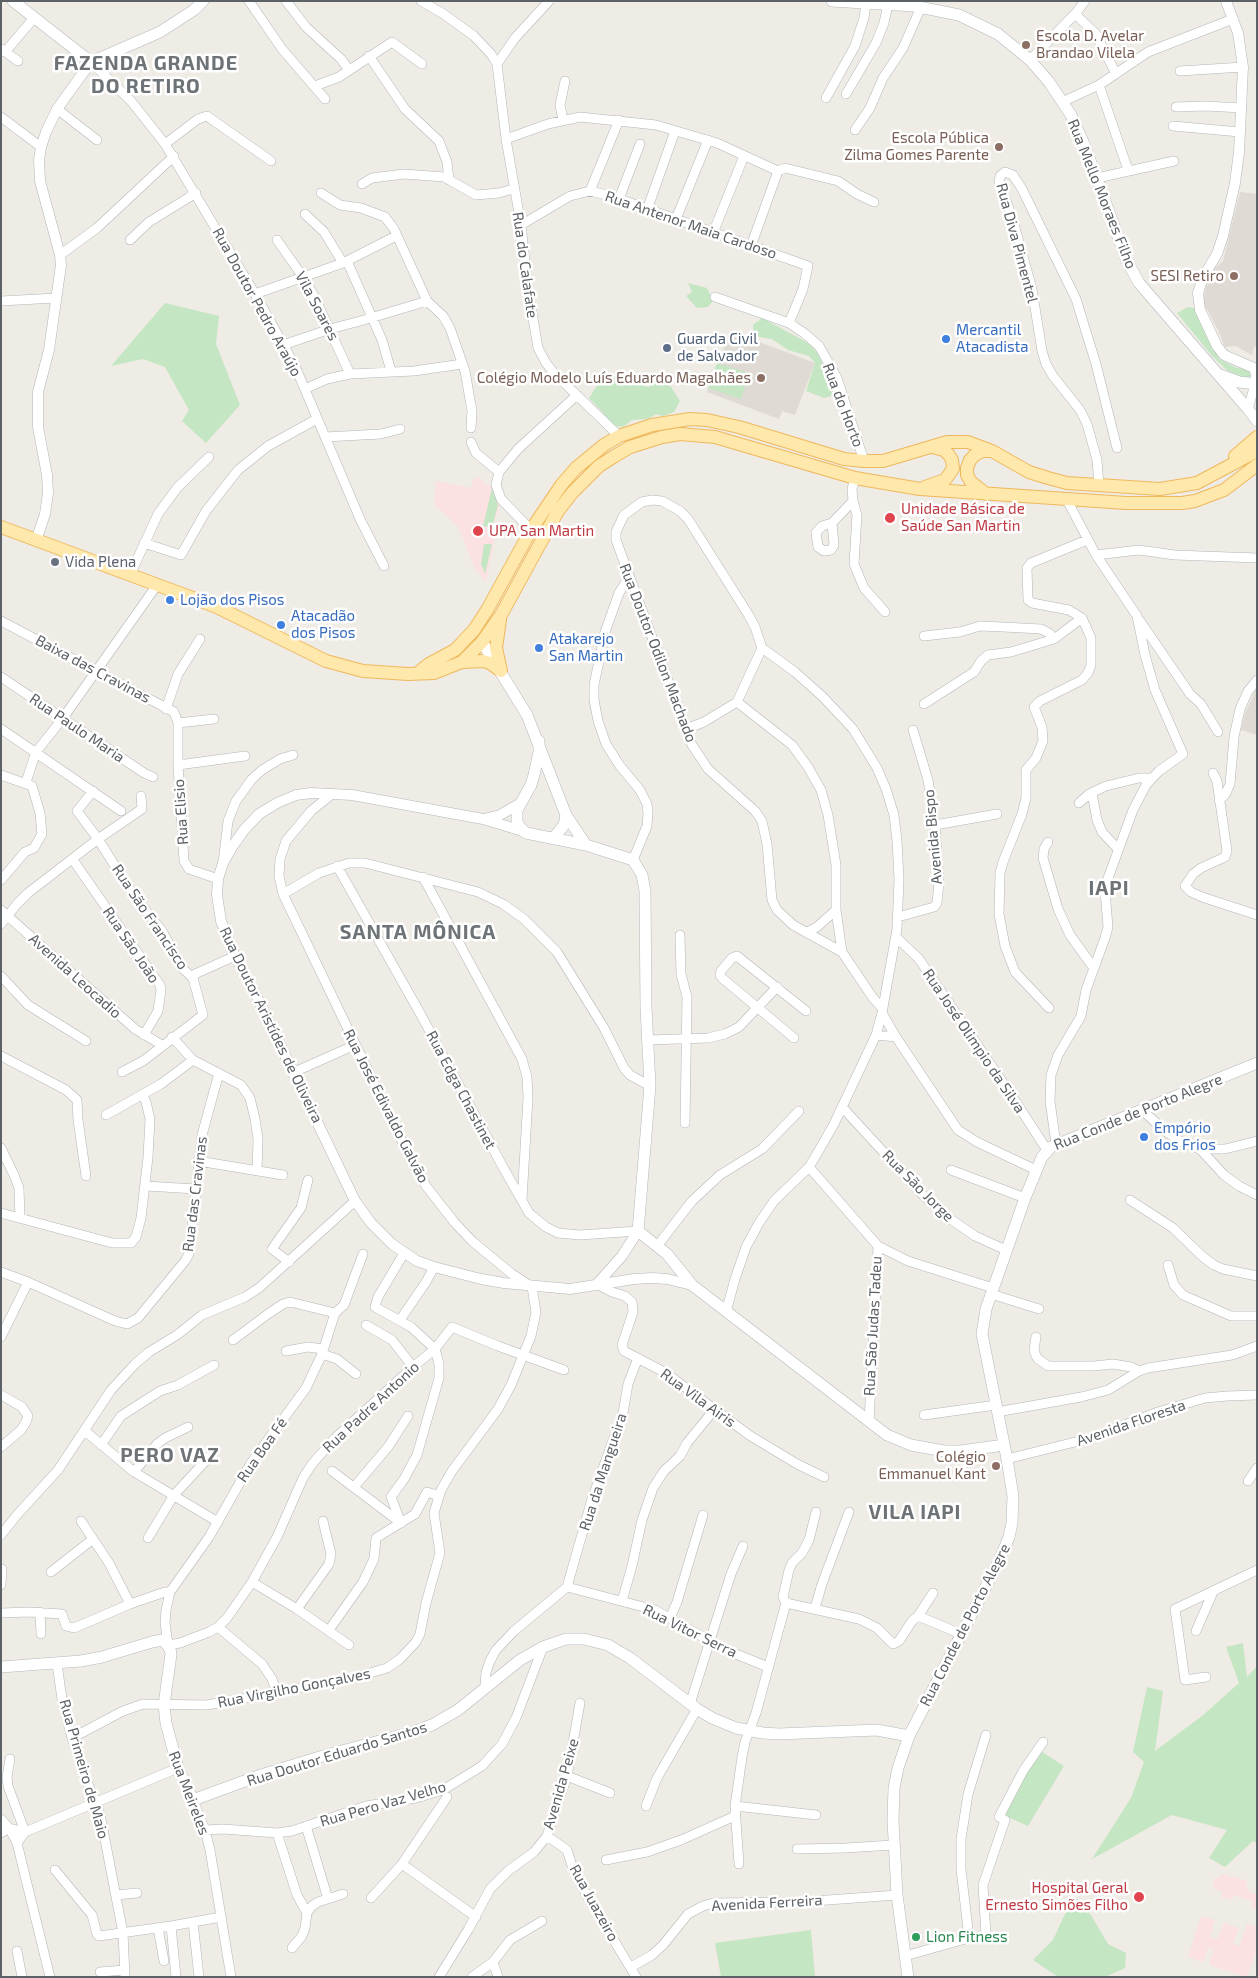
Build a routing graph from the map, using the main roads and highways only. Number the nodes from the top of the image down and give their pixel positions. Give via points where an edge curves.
1 (13, 1) edge
2 (203, 1) edge
3 (832, 1) edge
4 (892, 3) edge
5 (1218, 374) junction
6 (1256, 384) edge
7 (1257, 421) edge
8 (1257, 437) edge
9 (932, 447) junction
10 (992, 451) junction
11 (1257, 451) edge
12 (1257, 465) edge
13 (1257, 473) edge
14 (1206, 480) junction
15 (920, 488) junction
16 (1224, 490) junction
17 (986, 494) junction
18 (1, 527) edge
19 (487, 610) junction
20 (501, 615) junction
21 (482, 642) junction
22 (462, 662) junction
23 (501, 672) junction
24 (418, 673) junction
25 (538, 740) junction
26 (566, 815) junction
27 (553, 839) junction
28 (586, 845) junction
29 (1257, 1064) edge
30 (1004, 1445) junction
31 (1, 1666) edge
32 (909, 1736) junction
33 (194, 1800) joint
34 (908, 1977) edge

1 - 2 main road via 91,62 160,32
3 - 4 main road, Rua Mello Moraes Filho
4 - 5 main road, Rua Mello Moraes Filho via 959,15 998,34 1030,60 1062,102 1084,144 1133,274
5 - 6 main road, Rua Mello Moraes Filho via 1234,381
5 - 7 main road, Rua Mello Moraes Filho
8 - 14 main road
9 - 10 main road via 947,442 968,442
9 - 15 main road via 949,455 953,470 945,480
9 - 19 main road via 883,461 844,459 739,427 690,419 652,425 619,436 576,468 562,484 531,530
10 - 14 main road via 1029,472 1067,482 1174,488
10 - 17 main road via 976,455 966,468 967,476
11 - 14 main road
12 - 16 main road
13 - 16 main road
15 - 17 main road
15 - 20 main road via 855,478 698,434 662,437 630,447 598,466 572,493 558,511
16 - 17 main road via 1182,503 1126,503
18 - 24 main road via 225,610 326,662 377,673
19 - 21 main road
19 - 24 main road via 474,630 454,650
20 - 21 main road
20 - 23 main road via 496,648
21 - 22 main road
21 - 23 main road
22 - 23 main road via 483,661
22 - 24 main road via 434,673
23 - 25 main road
25 - 26 main road
25 - 27 main road, Rua Doutor Aristídes de Oliveira via 534,775 519,804 517,822 526,833
26 - 27 main road via 564,825
26 - 28 main road
27 - 28 main road, Rua Doutor Aristídes de Oliveira
28 - 30 main road, Rua Doutor Aristídes de Oliveira via 633,860 642,875 645,891 650,1086 638,1231 658,1245 692,1285 897,1441 926,1449 961,1451
29 - 30 main road, Rua Conde de Porto Alegre via 1052,1147 1036,1170 982,1323
30 - 32 main road, Rua Conde de Porto Alegre via 1013,1496 1009,1537 1000,1561
31 - 33 main road, Rua Meireles via 57,1664 102,1657 162,1640 171,1654 164,1705 169,1740
32 - 33 main road, Rua Doutor Eduardo Santos via 877,1730 750,1732 724,1724 693,1706 608,1645 576,1639 543,1647 520,1660 446,1718 411,1736 315,1759
32 - 34 main road, Rua Conde de Porto Alegre via 898,1768 892,1804 897,1895

